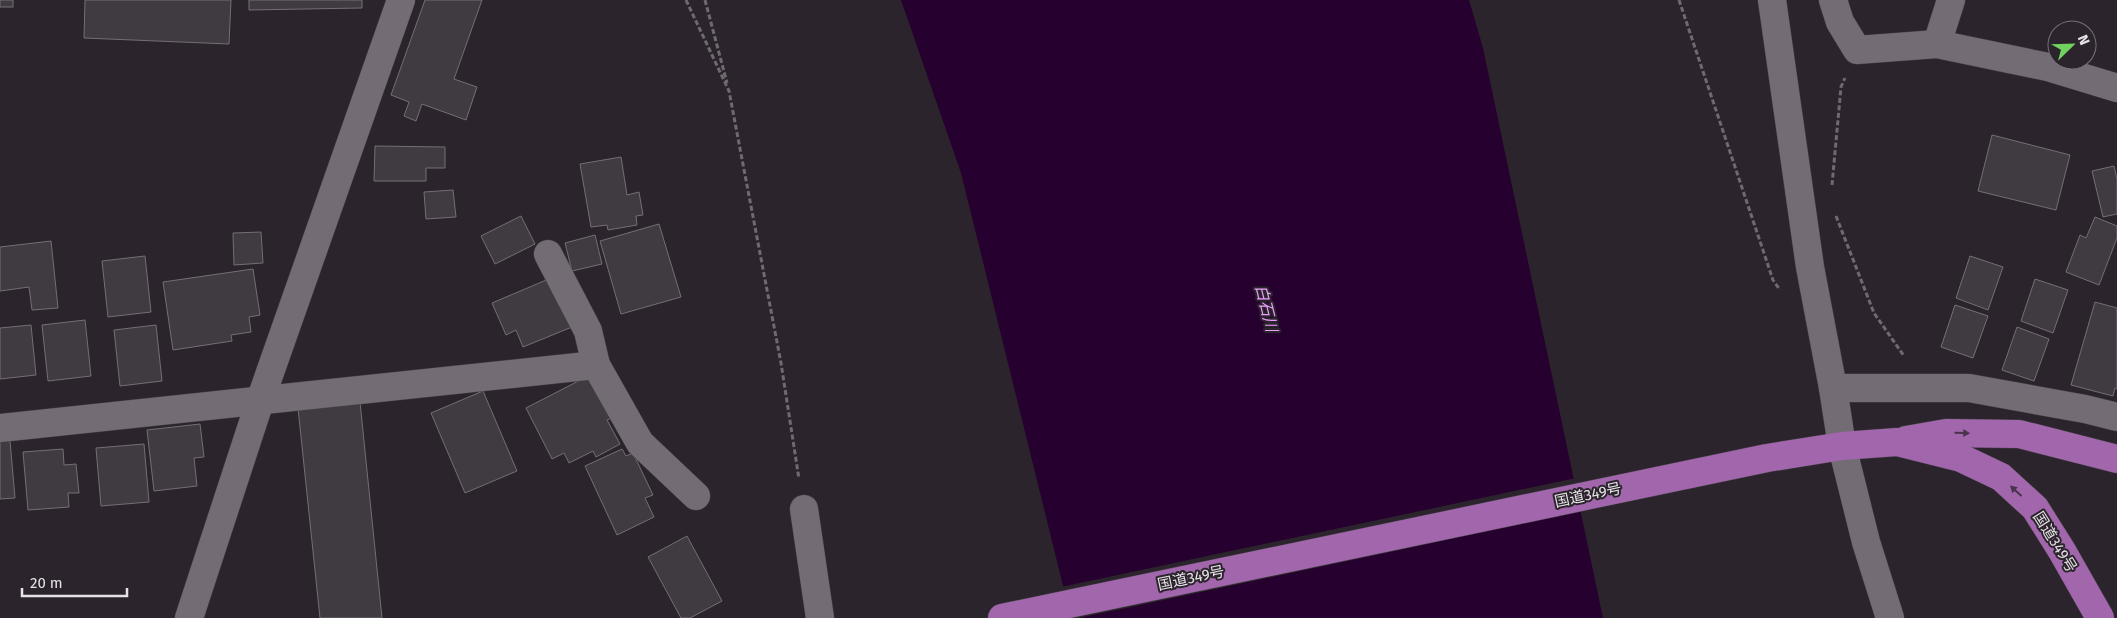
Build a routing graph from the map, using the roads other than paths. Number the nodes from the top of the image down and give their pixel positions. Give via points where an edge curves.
1 (401, 0) edge
2 (1772, 0) edge
3 (1833, 0) edge
4 (1951, 0) edge
5 (1937, 44) junction
6 (2117, 88) edge
7 (548, 254) dead end
8 (596, 365) junction
9 (1833, 388) junction
10 (260, 401) junction
11 (2117, 417) edge
12 (0, 428) edge
13 (1897, 442) junction
14 (1842, 446) junction
15 (2117, 459) edge
16 (696, 496) dead end
17 (804, 509) road end
18 (1891, 613) edge
19 (189, 618) edge
20 (820, 618) edge
21 (1002, 618) edge
22 (2100, 618) edge

1 - 10 street
2 - 9 street via 1813,206 1817,304
3 - 5 street via 1840,22 1857,50
4 - 5 street
5 - 6 street via 2048,67
7 - 8 street via 588,331
8 - 10 street
8 - 16 street via 640,443
9 - 11 street via 1969,388
9 - 14 street
10 - 12 street
10 - 19 street
13 - 14 highway, 国道349号
13 -> 15 highway via 1946,432 2019,434
22 -> 13 highway, 国道349号 via 2034,508 2001,477 1961,458
14 - 18 street via 1866,542
14 - 21 highway, 国道349号 via 1766,458
17 - 20 street

